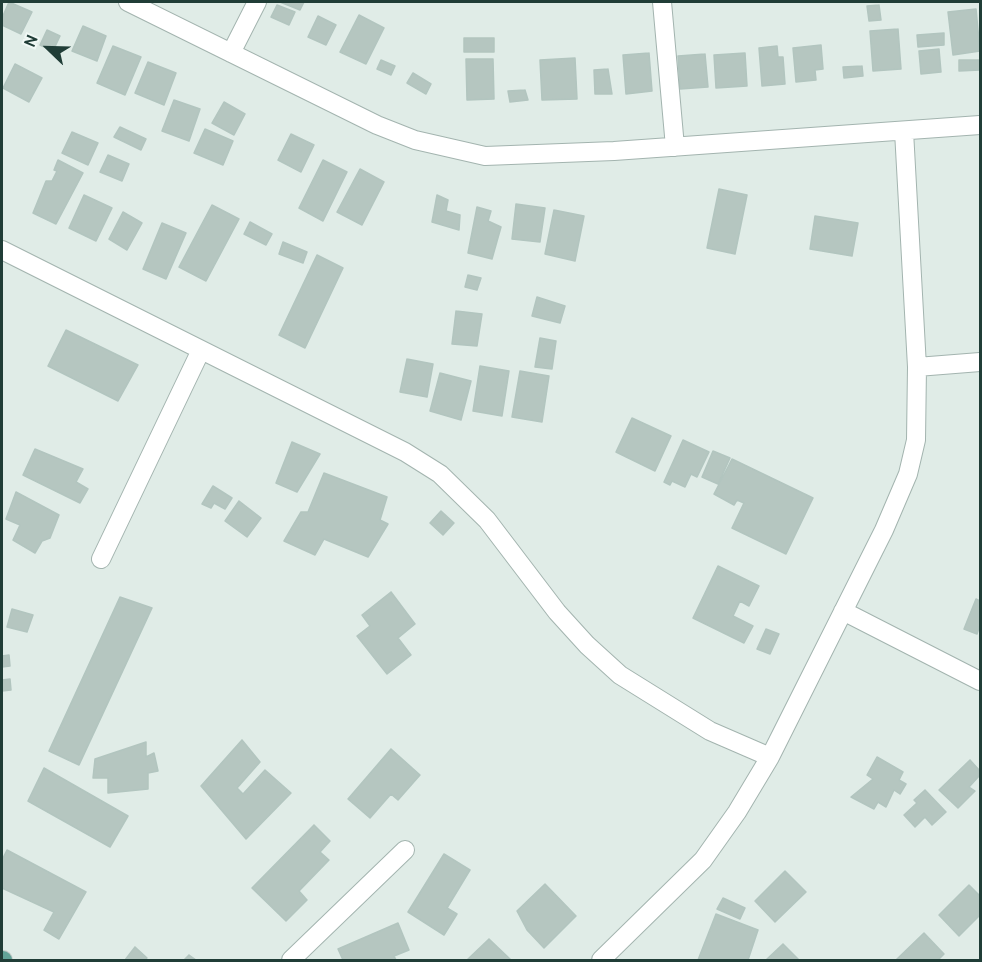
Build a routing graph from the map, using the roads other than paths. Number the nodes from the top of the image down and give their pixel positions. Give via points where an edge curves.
1 (128, 2) edge
2 (257, 2) edge
3 (662, 2) edge
4 (231, 53) junction
5 (981, 125) edge
6 (904, 131) junction
7 (675, 147) junction
8 (2, 250) edge
9 (201, 350) junction
10 (981, 362) edge
11 (917, 367) junction
12 (101, 559) dead end
13 (843, 611) junction
14 (981, 681) edge
15 (770, 757) junction
16 (405, 850) dead end
17 (612, 957) edge
18 (291, 960) edge

1 - 4 street
2 - 4 street
3 - 7 street
4 - 7 street via 377,125 461,152 512,156
5 - 6 street
6 - 7 street
6 - 11 street
8 - 9 street
9 - 12 street
9 - 15 street via 440,474 487,520 557,612 620,675 710,731
10 - 11 street
11 - 13 street via 916,440 908,474
13 - 14 street
13 - 15 street
15 - 17 street via 702,860
16 - 18 street

